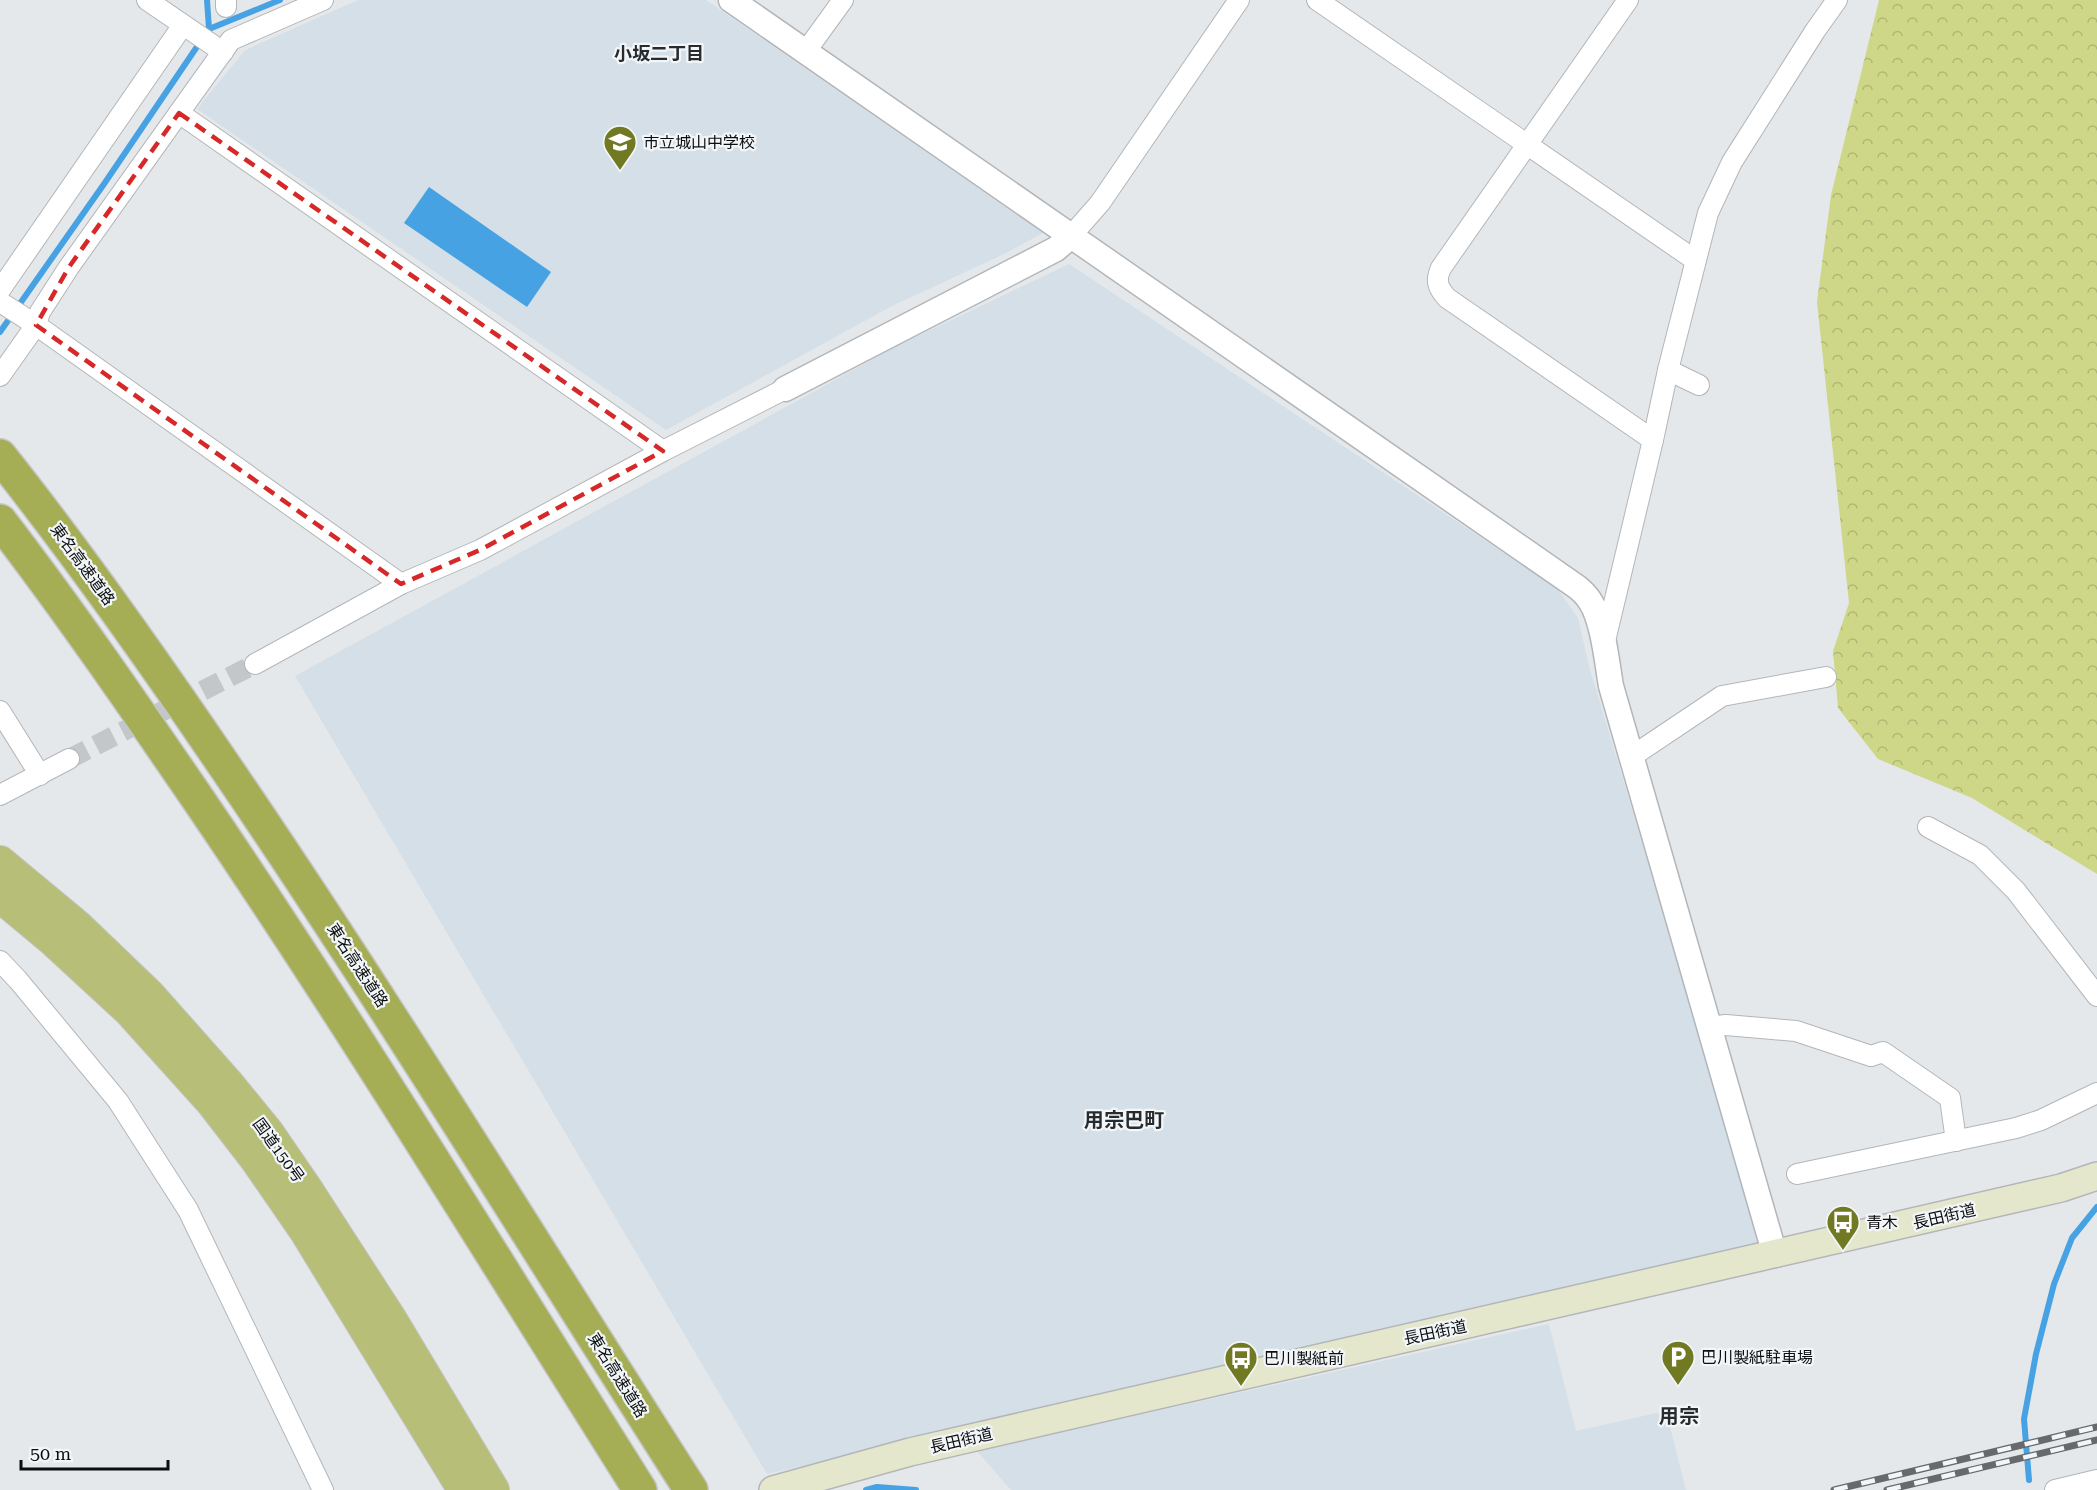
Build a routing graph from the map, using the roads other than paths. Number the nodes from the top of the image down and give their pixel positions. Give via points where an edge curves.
1 (147, 0) edge
2 (323, 0) edge
3 (731, 0) edge
4 (843, 0) edge
5 (1239, 0) edge
6 (1317, 0) edge
7 (1628, 0) edge
8 (1837, 0) edge
9 (186, 26) junction
10 (219, 49) junction
11 (806, 51) junction
12 (179, 113) junction
13 (1526, 144) junction
14 (1071, 236) junction
15 (1695, 260) junction
16 (0, 290) edge
17 (0, 302) edge
18 (36, 325) junction
19 (1668, 370) junction
20 (0, 376) edge
21 (1699, 385) dead end
22 (785, 389) joint
23 (1653, 440) junction
24 (663, 451) junction
25 (0, 456) edge
26 (7, 530) edge
27 (401, 584) junction
28 (1604, 645) junction
29 (255, 664) tunnel mouth
30 (1826, 676) dead end
31 (0, 711) edge
32 (1631, 757) junction
33 (69, 759) tunnel mouth
34 (40, 775) junction
35 (0, 795) edge
36 (1928, 827) dead end
37 (0, 862) edge
38 (0, 896) edge
39 (0, 961) edge
40 (2097, 996) edge
41 (1709, 1027) junction
42 (2097, 1093) edge
43 (1956, 1141) junction
44 (1797, 1174) dead end
45 (2097, 1176) edge
46 (1775, 1255) junction
47 (2097, 1480) edge
48 (483, 1489) edge
49 (323, 1490) edge
50 (640, 1490) edge
51 (691, 1490) edge
52 (773, 1490) edge
53 (2055, 1490) edge

1 - 9 street
2 - 10 street via 231,40
3 - 11 street
4 - 11 street
5 - 14 street via 1100,203
6 - 13 street
7 - 13 street
8 - 15 street via 1732,162 1708,213
9 - 10 street
9 - 16 street
10 - 12 street
11 - 14 street
12 - 18 street via 58,283
12 - 24 street
13 - 15 street
13 - 23 street via 1441,268 1437,277 1440,290
14 - 22 street via 1056,249
14 - 28 street via 1577,587 1592,602
15 - 19 street
17 - 18 street
18 - 20 street
18 - 27 street
19 - 21 street
19 - 23 street
22 - 24 street
23 - 28 street
24 - 27 street via 480,550
25 - 51 highway, 東名高速道路 via 154,662 323,911
26 - 50 highway via 88,640 279,919
27 - 29 street
28 - 32 street
30 - 32 street via 1722,696
31 - 34 street
32 - 41 street
33 - 34 street
34 - 35 street
36 - 40 street via 1980,855 2016,891
37 - 48 highway, 国道150号 via 77,926 149,995 268,1133 391,1320
38 - 48 highway, 国道150号 via 130,1011 212,1102 256,1159
39 - 49 street via 118,1101 188,1210
41 - 43 street via 1796,1031 1870,1056 1883,1052 1950,1098
41 - 46 street
42 - 43 street via 2041,1120
43 - 44 street
45 - 46 main road, 長田街道 via 2061,1188
46 - 52 main road, 長田街道 via 910,1452
47 - 53 street

